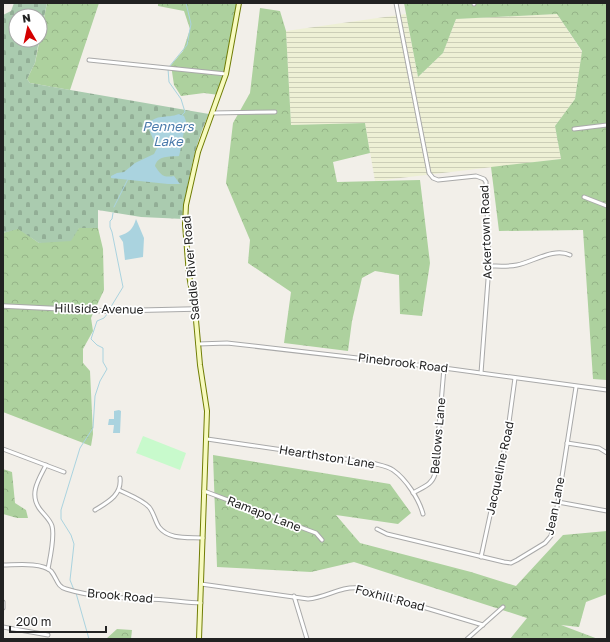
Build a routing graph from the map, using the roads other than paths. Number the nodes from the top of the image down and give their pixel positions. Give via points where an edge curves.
1 (239, 3) edge
2 (396, 3) edge
3 (89, 60) dead end
4 (226, 74) junction
5 (275, 112) dead end
6 (212, 113) junction
7 (607, 125) edge
8 (574, 129) dead end
9 (584, 197) dead end
10 (607, 206) edge
11 (570, 255) dead end
12 (489, 266) junction
13 (3, 306) edge
14 (195, 309) junction
15 (198, 344) junction
16 (444, 368) junction
17 (481, 373) junction
18 (515, 378) junction
19 (576, 387) junction
20 (607, 390) edge
21 (207, 439) junction
22 (567, 443) junction
23 (3, 449) edge
24 (607, 453) edge
25 (46, 465) junction
26 (64, 472) dead end
27 (120, 478) dead end
28 (119, 490) junction
29 (204, 491) junction
30 (413, 493) junction
31 (558, 502) junction
32 (95, 510) dead end
33 (607, 511) edge
34 (423, 514) dead end
35 (377, 529) dead end
36 (203, 538) junction
37 (322, 540) dead end
38 (481, 557) junction
39 (3, 565) edge
40 (48, 570) junction
41 (201, 584) junction
42 (294, 596) junction
43 (3, 602) edge
44 (201, 603) junction
45 (503, 607) dead end
46 (3, 608) edge
47 (483, 624) junction
48 (3, 627) edge
49 (48, 635) dead end
50 (200, 639) edge
51 (307, 639) edge
52 (467, 639) edge

1 - 4 main road, Saddle River Road
2 - 12 street, Ackertown Road via 429,173 438,180 476,176 484,179
3 - 4 street
4 - 6 main road, Saddle River Road
5 - 6 street
6 - 14 main road, Saddle River Road via 198,152 186,205 185,224
7 - 8 street
9 - 10 street
11 - 12 street via 559,253 520,265
12 - 17 street, Ackertown Road
13 - 14 street, Hillside Avenue via 120,312
14 - 15 main road, Saddle River Road
15 - 16 street, Pinebrook Road via 227,343
15 - 21 main road, Saddle River Road via 207,411
16 - 17 street, Pinebrook Road
16 - 30 street, Bellows Lane via 435,474 433,481
17 - 18 street, Pinebrook Road
18 - 19 street, Pinebrook Road
18 - 38 street, Jacqueline Road via 507,437
19 - 20 street, Pinebrook Road
19 - 22 street, Jean Lane
21 - 29 main road, Saddle River Road
21 - 30 street, Hearthston Lane via 388,467 394,470
22 - 24 street via 598,448
22 - 31 street, Jean Lane
23 - 25 street
25 - 26 street
25 - 40 street via 35,495 37,504 52,528
27 - 28 street
28 - 32 street
28 - 36 street via 152,510 158,525 166,534
29 - 36 main road, Saddle River Road
29 - 37 street, Ramapo Lane via 316,533
30 - 34 street, Hearthston Lane
31 - 33 street
31 - 38 street, Jean Lane via 551,536 545,543 511,562
35 - 38 street, Jean Lane via 387,534
36 - 41 main road, Saddle River Road
39 - 40 street via 31,565
40 - 44 street, Brook Road via 62,587 72,591 116,598
41 - 42 street, Foxhill Road
41 - 44 main road, Saddle River Road
42 - 47 street, Foxhill Road via 308,599 326,596 343,589 359,588
42 - 51 street
43 - 46 street
44 - 50 main road, Saddle River Road
45 - 47 street
47 - 52 street
48 - 49 street

